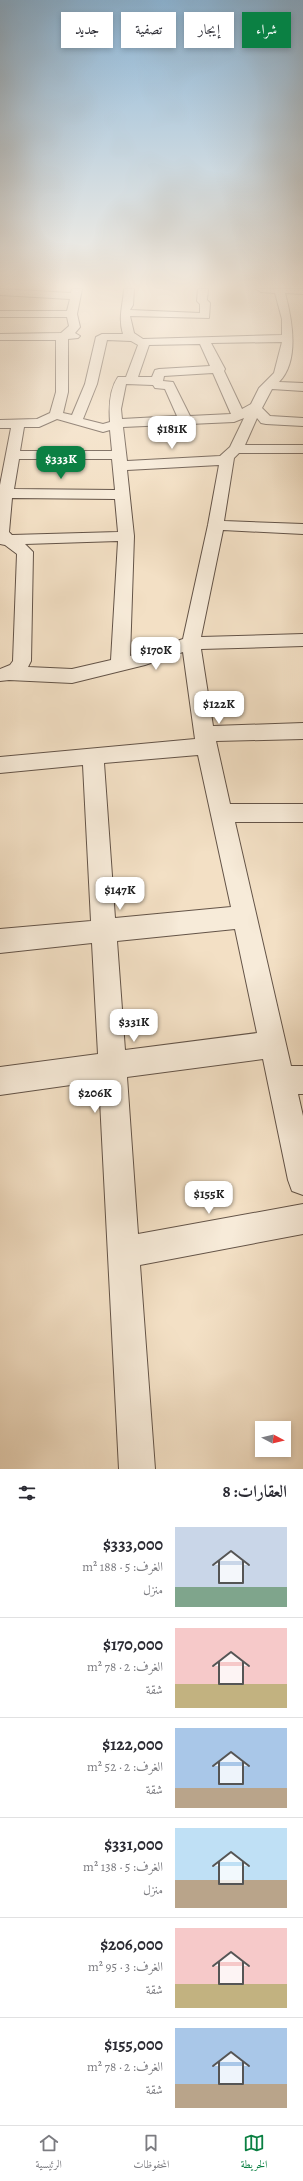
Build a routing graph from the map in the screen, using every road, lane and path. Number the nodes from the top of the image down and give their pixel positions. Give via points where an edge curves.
1 (62, 358) edge
2 (97, 358) edge
3 (139, 358) edge
4 (213, 358) edge
5 (286, 358) edge
6 (219, 369) junction
7 (131, 381) junction
8 (157, 381) junction
9 (269, 384) junction
10 (303, 387) edge
11 (246, 411) junction
12 (56, 415) junction
13 (185, 420) junction
14 (76, 421) junction
15 (303, 422) edge
16 (0, 424) edge
17 (18, 424) junction
18 (116, 425) junction
19 (303, 449) edge
20 (13, 455) junction
21 (231, 455) junction
22 (119, 461) junction
23 (3, 493) edge
24 (122, 495) junction
25 (216, 525) junction
26 (303, 528) edge
27 (126, 536) junction
28 (4, 540) edge
29 (303, 640) edge
30 (191, 643) junction
31 (120, 665) junction
32 (5, 674) edge
33 (303, 731) edge
34 (205, 740) junction
35 (93, 756) junction
36 (0, 765) edge
37 (221, 813) junction
38 (303, 813) edge
39 (244, 917) junction
40 (104, 931) junction
41 (0, 941) edge
42 (273, 1044) junction
43 (112, 1066) junction
44 (292, 1080) edge
45 (0, 1081) edge
46 (303, 1180) edge
47 (303, 1219) edge
48 (123, 1253) junction
49 (137, 1469) edge

1 - 12 street via 62,392
2 - 14 street
3 - 7 street
4 - 6 street
5 - 9 street via 280,374
6 - 8 street via 159,374
6 - 11 street
7 - 8 street
7 - 18 street via 122,380 120,383 115,409
8 - 13 street via 159,385 169,385
9 - 10 street
9 - 11 street
11 - 13 street via 234,418
11 - 15 street via 266,420
11 - 21 street
12 - 14 street
12 - 17 street via 39,423
13 - 18 street via 127,422
14 - 18 street via 103,428
16 - 17 street
17 - 20 street
18 - 22 street
19 - 21 street
20 - 22 street
20 - 23 street
21 - 22 street
21 - 25 street
22 - 24 street
23 - 24 street
23 - 28 street via 0,526
24 - 27 street
25 - 26 street
25 - 30 street
27 - 28 street
27 - 31 street
28 - 32 street via 25,552 22,661 17,670
29 - 30 street
30 - 31 street
30 - 34 street
31 - 32 street via 72,676
33 - 34 street
34 - 35 street
34 - 37 street
35 - 36 street
35 - 40 street
37 - 38 street
37 - 39 street
39 - 40 street
39 - 42 street
40 - 41 street
40 - 43 street
42 - 43 street
42 - 44 street
43 - 45 street
43 - 48 street
44 - 46 street
47 - 48 street
48 - 49 street

